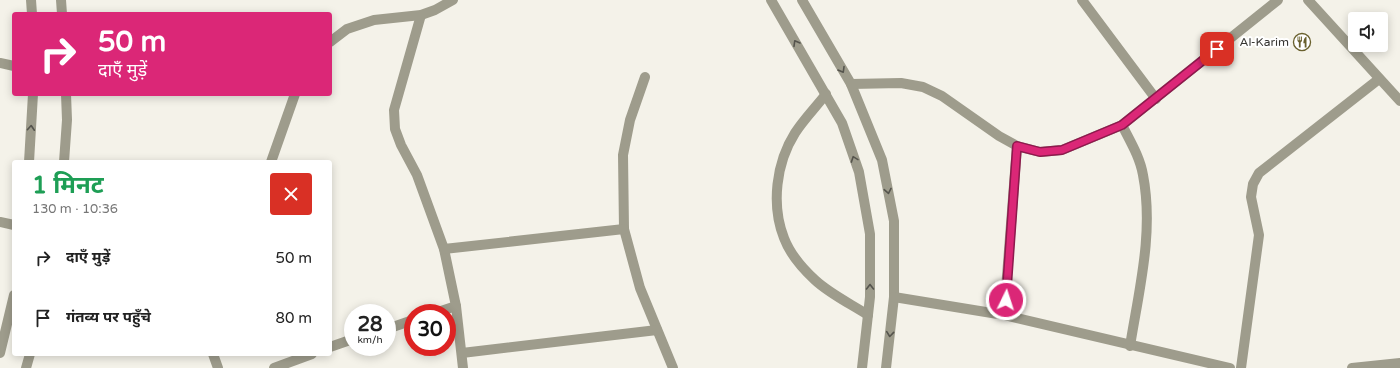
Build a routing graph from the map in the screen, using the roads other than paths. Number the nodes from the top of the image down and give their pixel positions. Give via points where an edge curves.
1 (31, 0) edge
2 (61, 0) edge
3 (454, 0) edge
4 (771, 0) edge
5 (802, 0) edge
6 (1082, 0) edge
7 (1278, 0) edge
8 (1309, 0) edge
9 (32, 12) edge
10 (62, 12) edge
11 (421, 15) junction
12 (332, 41) edge
13 (0, 63) edge
14 (12, 66) edge
15 (645, 77) dead end
16 (1379, 79) junction
17 (851, 84) junction
18 (826, 94) junction
19 (33, 96) edge
20 (66, 96) edge
21 (294, 96) edge
22 (1156, 99) junction
23 (1400, 101) edge
24 (1122, 125) junction
25 (1017, 146) junction
26 (29, 160) edge
27 (64, 160) edge
28 (272, 160) edge
29 (0, 222) edge
30 (12, 225) edge
31 (624, 229) junction
32 (444, 249) junction
33 (894, 297) junction
34 (12, 303) edge
35 (456, 304) edge
36 (456, 306) edge
37 (868, 315) junction
38 (1004, 315) junction
39 (657, 330) junction
40 (344, 342) edge
41 (332, 346) edge
42 (1130, 346) junction
43 (0, 353) edge
44 (462, 353) junction
45 (29, 356) edge
46 (214, 356) edge
47 (307, 356) edge
48 (1400, 363) edge
49 (26, 368) edge
50 (218, 368) edge
51 (274, 368) edge
52 (463, 368) edge
53 (673, 368) edge
54 (862, 368) edge
55 (886, 368) edge
56 (1230, 368) edge
57 (1241, 368) edge
58 (1352, 368) edge

1 - 9 street
2 - 10 street
3 - 11 street
18 -> 4 street
5 -> 17 street
6 - 22 street
7 - 22 street
8 - 16 street
11 - 12 street via 374,20 348,29
11 - 32 street via 394,110 395,129 400,144 418,175
13 - 14 street
15 - 31 street via 630,120 623,155
16 - 23 street
16 - 57 street via 1260,173 1253,184 1251,197 1259,235
17 - 25 street via 901,83 923,87 942,96
17 -> 33 street via 882,160 894,221
37 -> 18 street via 870,234 859,172 842,124
18 - 37 street via 795,134 784,157 777,182 776,210 784,239 794,258 815,280
26 -> 19 street
20 - 27 street
21 - 28 street
22 - 24 street
24 - 25 street via 1062,150 1040,152
24 - 42 street via 1143,175 1147,211 1147,238
25 - 38 street
29 - 30 street
31 - 32 street
31 - 39 street via 638,282
32 - 35 street
33 - 38 street
33 -> 55 street
34 - 43 street
36 - 44 street
37 - 54 street
38 - 42 street
39 - 44 street
39 - 53 street
40 - 41 street
42 - 56 street
44 - 52 street
45 - 49 street
46 - 50 street
47 - 51 street
48 - 58 street

